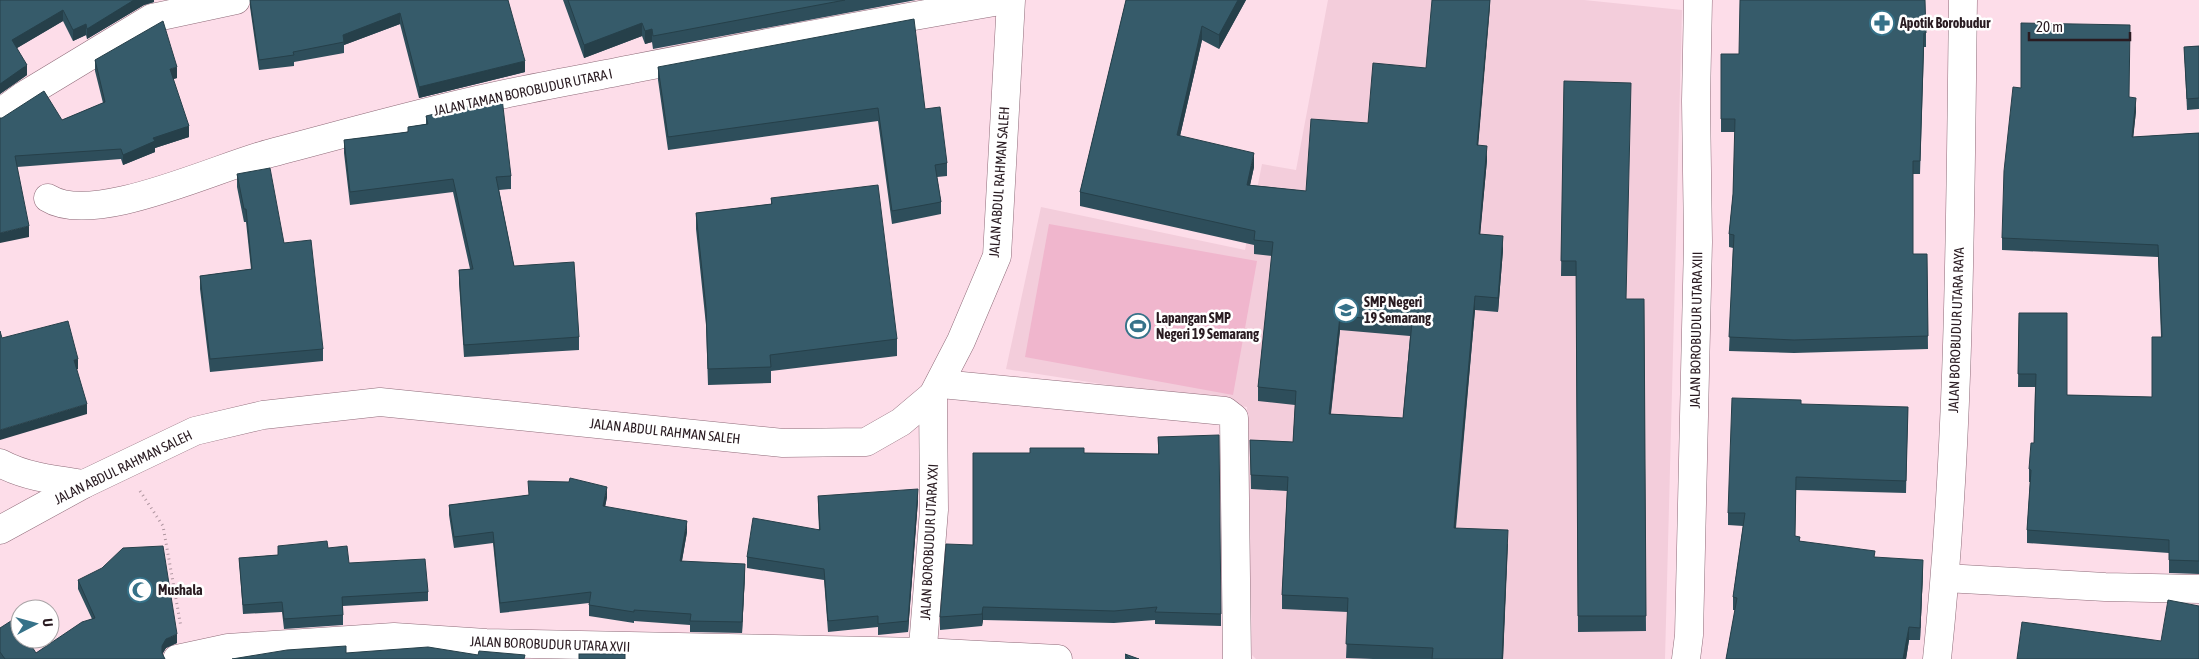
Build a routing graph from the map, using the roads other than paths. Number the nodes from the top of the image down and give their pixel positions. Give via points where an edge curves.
1 (1006, 0) edge
2 (1011, 0) edge
3 (1698, 0) edge
4 (1963, 0) edge
5 (229, 1) edge
6 (0, 113) edge
7 (48, 198) dead end
8 (937, 390) junction
9 (0, 463) edge
10 (84, 484) junction
11 (0, 530) edge
12 (1945, 578) junction
13 (2199, 589) edge
14 (923, 656) edge
15 (181, 658) edge
16 (1058, 659) edge
17 (1237, 659) edge
18 (1686, 659) edge
19 (1936, 659) edge

1 - 7 street, JALAN TAMAN BOROBUDUR UTARA I via 491,97 258,156 139,197 105,204 69,205
2 - 8 street, JALAN ABDUL RAHMAN SALEH via 997,256
3 - 18 street, JALAN BOROBUDUR UTARA XIII via 1697,252
4 - 12 street, JALAN BOROBUDUR UTARA RAYA via 1959,312
5 - 6 street via 152,18 22,96
8 - 10 street, JALAN ABDUL RAHMAN SALEH via 901,422 866,442 783,443 380,402 263,415 195,431
8 - 14 street, JALAN BOROBUDUR UTARA XXI via 934,510
8 - 17 street via 1225,411 1234,418
9 - 10 street via 16,472
10 - 11 street, JALAN ABDUL RAHMAN SALEH
12 - 13 street
12 - 19 street, JALAN BOROBUDUR UTARA RAYA
14 - 15 street, JALAN BOROBUDUR UTARA XVII via 486,643 394,637 228,648
14 - 16 street, JALAN BOROBUDUR UTARA XVII

